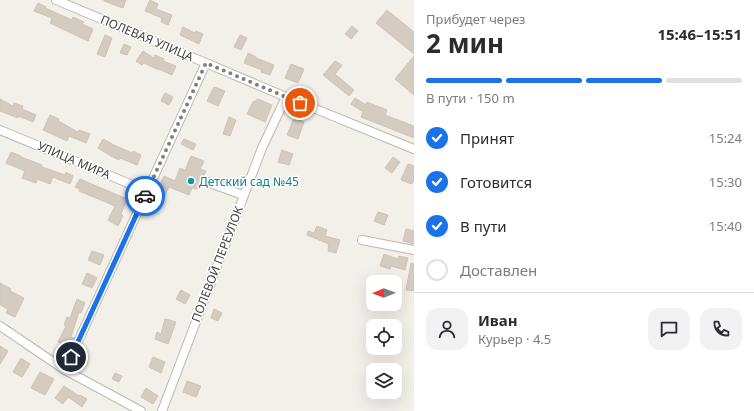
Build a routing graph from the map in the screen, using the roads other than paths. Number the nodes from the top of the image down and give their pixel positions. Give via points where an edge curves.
1 (56, 0) edge
2 (206, 63) junction
3 (286, 97) junction
4 (0, 130) edge
5 (414, 149) edge
6 (207, 182) dead end
7 (147, 192) junction
8 (243, 195) junction
9 (362, 240) dead end
10 (414, 250) edge
11 (0, 326) edge
12 (65, 370) junction
13 (140, 411) edge
14 (162, 411) edge

1 - 2 street, ПОЛЕВАЯ УЛИЦА
2 - 3 street, ПОЛЕВАЯ УЛИЦА
2 - 7 street
3 - 5 street, ПОЛЕВАЯ УЛИЦА
3 - 8 street, ПОЛЕВОЙ ПЕРЕУЛОК
4 - 7 street, УЛИЦА МИРА
6 - 8 street
7 - 12 street
8 - 14 street, ПОЛЕВОЙ ПЕРЕУЛОК
9 - 10 street
11 - 12 street
12 - 13 street

